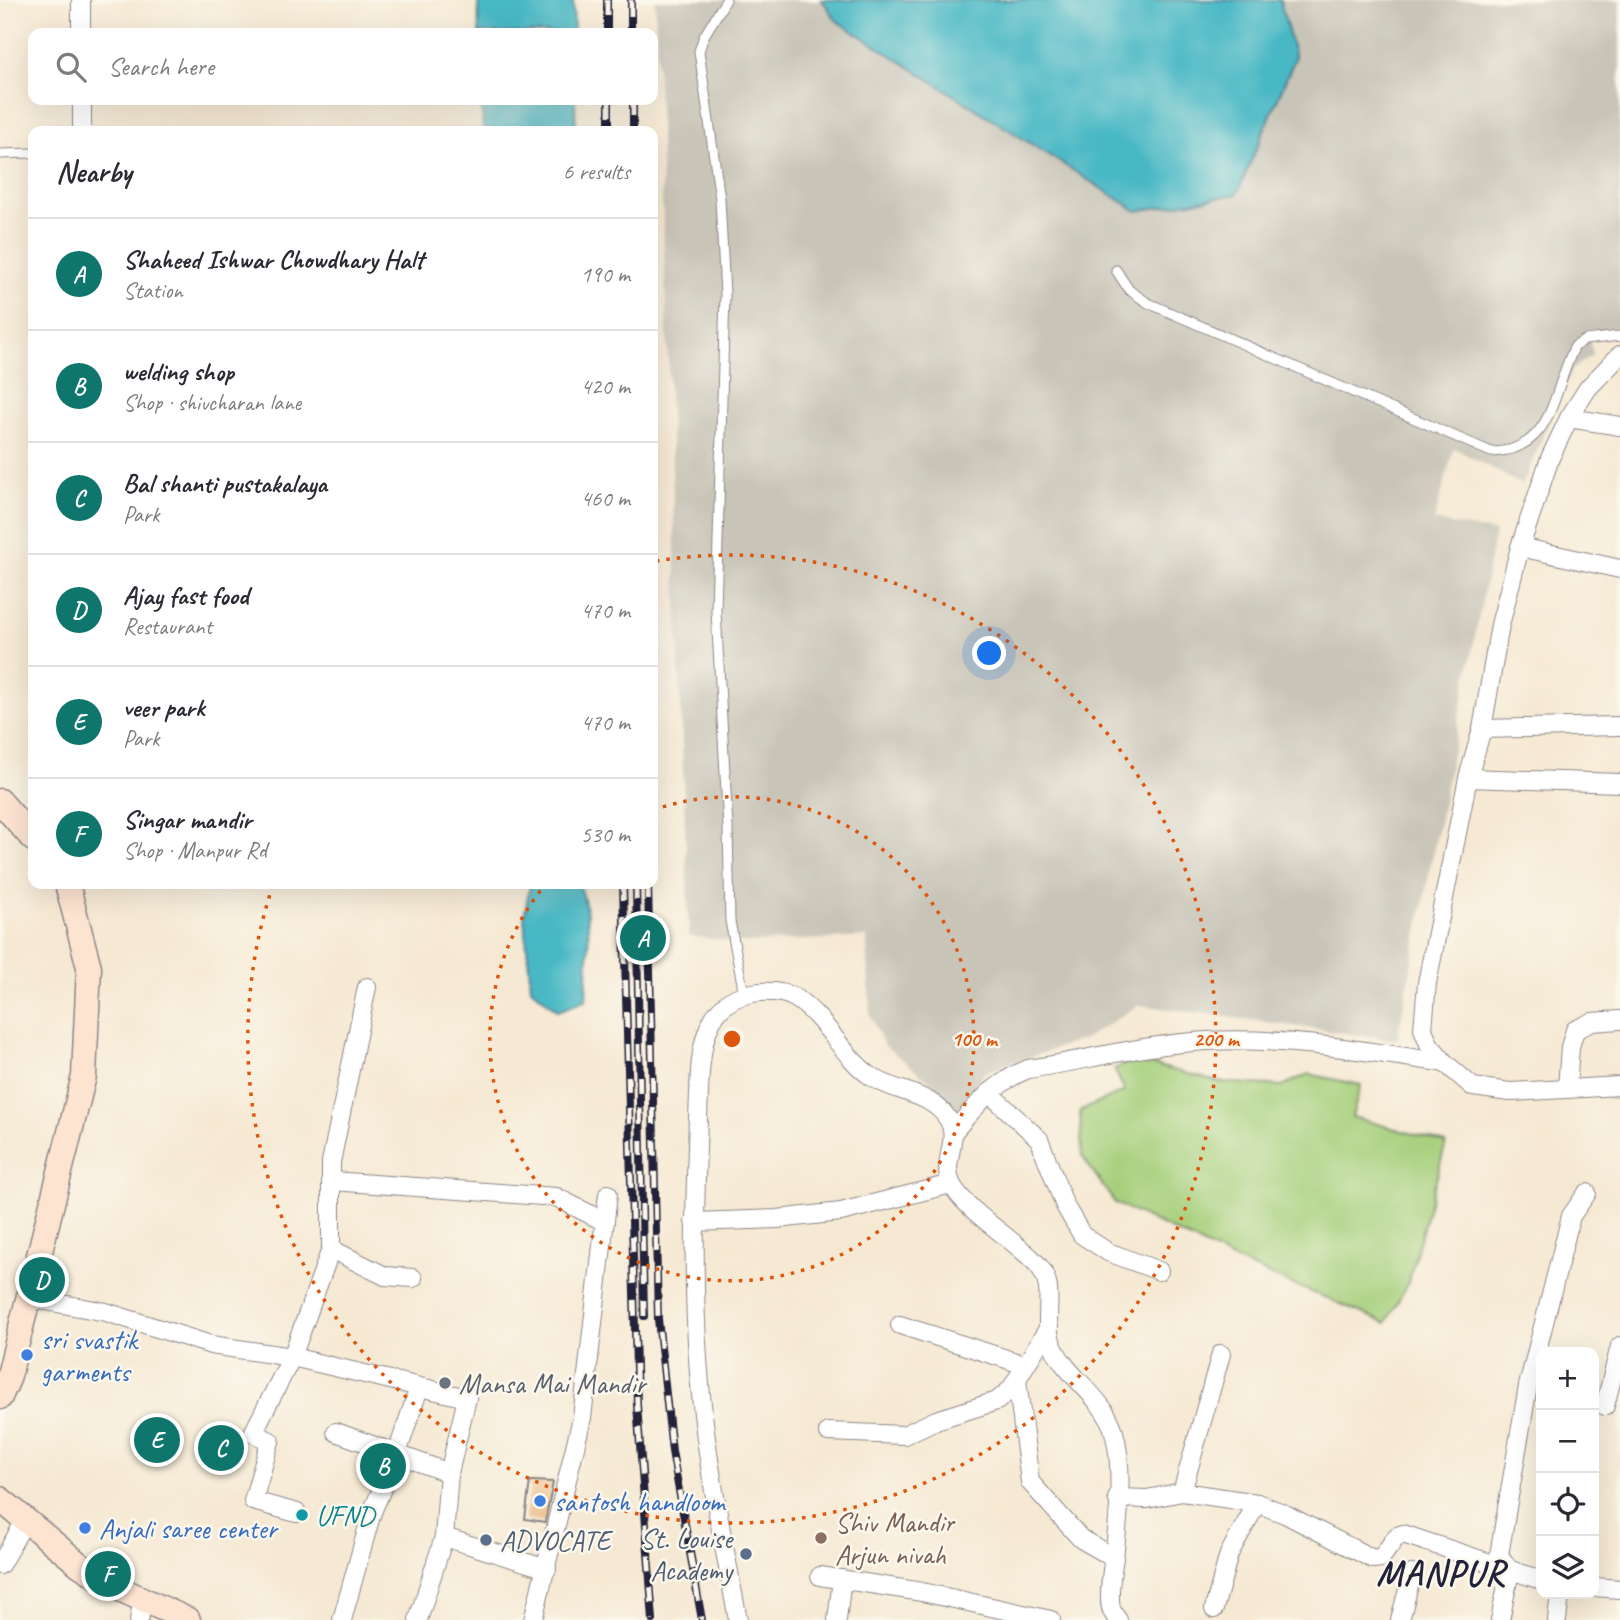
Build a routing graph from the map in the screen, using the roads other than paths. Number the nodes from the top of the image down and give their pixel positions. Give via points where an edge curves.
1 (81, 0) edge
2 (726, 0) edge
3 (81, 28) edge
4 (82, 105) edge
5 (82, 126) edge
6 (28, 153) edge
7 (0, 154) edge
8 (1116, 270) dead end
9 (1620, 336) edge
10 (1620, 355) edge
11 (1569, 418) junction
12 (1620, 426) edge
13 (1520, 547) junction
14 (1620, 569) edge
15 (1620, 726) edge
16 (1482, 729) junction
17 (1468, 778) junction
18 (1620, 783) edge
19 (0, 801) edge
20 (28, 833) edge
21 (68, 889) edge
22 (367, 987) dead end
23 (744, 994) junction
24 (1620, 1020) edge
25 (1445, 1063) junction
26 (1620, 1086) edge
27 (1567, 1089) junction
28 (989, 1093) junction
29 (953, 1132) junction
30 (332, 1181) junction
31 (951, 1184) junction
32 (1587, 1193) dead end
33 (608, 1194) dead end
34 (605, 1222) junction
35 (694, 1222) junction
36 (331, 1249) junction
37 (1159, 1271) dead end
38 (413, 1278) dead end
39 (30, 1298) junction
40 (900, 1325) dead end
41 (1049, 1327) junction
42 (1620, 1346) edge
43 (1221, 1354) dead end
44 (292, 1357) junction
45 (1021, 1373) junction
46 (419, 1388) junction
47 (0, 1397) edge
48 (1605, 1406) dead end
49 (336, 1432) dead end
50 (828, 1432) dead end
51 (396, 1456) junction
52 (449, 1473) junction
53 (1182, 1493) junction
54 (1117, 1498) junction
55 (0, 1499) edge
56 (1257, 1503) junction
57 (297, 1513) dead end
58 (25, 1521) junction
59 (444, 1537) junction
60 (1114, 1558) junction
61 (0, 1565) edge
62 (547, 1569) junction
63 (1510, 1571) junction
64 (1412, 1574) dead end
65 (820, 1576) dead end
66 (842, 1579) junction
67 (1536, 1579) edge
68 (1599, 1587) edge
69 (1620, 1589) edge
70 (1559, 1599) edge
71 (141, 1609) edge
72 (1214, 1609) dead end
73 (188, 1620) edge
74 (342, 1620) edge
75 (418, 1620) edge
76 (533, 1620) edge
77 (738, 1620) edge
78 (837, 1620) edge
79 (1051, 1620) edge
80 (1118, 1620) edge
81 (1400, 1620) edge
82 (1500, 1620) edge
83 (1557, 1620) edge

1 - 3 street
2 - 23 lane via 699,51 724,247 716,611 730,921
4 - 5 street
6 - 7 lane
8 - 9 lane via 1129,290 1147,303 1491,452 1522,446 1537,434 1575,346 1585,340
10 - 11 street via 1600,373
11 - 12 street
11 - 13 street via 1550,458
13 - 14 street
13 - 16 street via 1500,625
15 - 16 street
16 - 17 street
17 - 18 street
17 - 25 street via 1423,1011 1429,1044
19 - 20 street
21 - 39 street via 89,967 84,1076
22 - 30 street via 331,1162
23 - 29 street via 793,997 866,1072 936,1106
23 - 35 street via 719,1010 701,1047
24 - 27 street via 1592,1022 1575,1030
25 - 27 street via 1473,1087 1490,1091
25 - 28 street via 1303,1043 1206,1041 1028,1069 1000,1082
26 - 27 street
28 - 29 street
28 - 37 street via 1039,1139 1065,1206 1082,1235 1108,1252
29 - 31 street via 947,1166
30 - 34 street via 556,1197
30 - 36 street
31 - 35 street via 841,1212
31 - 41 street via 1039,1266 1049,1288
32 - 63 street via 1571,1216 1519,1429 1499,1555
33 - 34 street
34 - 62 street via 582,1418
35 - 77 street via 701,1398
36 - 38 street via 385,1276
36 - 44 street
39 - 44 street via 106,1312 211,1345
39 - 47 street
40 - 45 street
41 - 45 street
41 - 54 street via 1055,1348 1110,1420
42 - 48 street
43 - 53 street
44 - 46 street
44 - 57 street via 253,1433 270,1441 253,1502
45 - 50 street via 997,1401 904,1435
45 - 60 street via 1030,1482 1080,1539
46 - 51 street
46 - 52 street via 467,1398
49 - 51 street
51 - 52 street
51 - 74 street via 372,1512
52 - 59 street
53 - 54 street
53 - 56 street
54 - 60 street
55 - 58 street
56 - 63 street via 1373,1559 1381,1558 1403,1534
56 - 72 street via 1229,1554
58 - 61 street
58 - 71 street
59 - 62 street
59 - 75 street
60 - 80 street via 1110,1603
62 - 76 street
63 - 67 street
63 - 82 street
64 - 81 street
65 - 66 street
66 - 78 street
66 - 79 street
68 - 69 street
70 - 83 street
71 - 73 street

